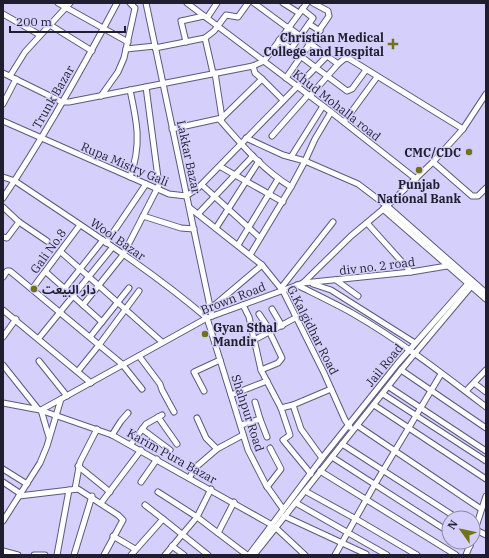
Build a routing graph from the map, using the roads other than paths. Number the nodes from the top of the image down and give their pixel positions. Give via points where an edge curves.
1 (58, 3) edge
2 (70, 3) edge
3 (117, 3) edge
4 (130, 3) edge
5 (146, 3) edge
6 (187, 3) edge
7 (217, 3) edge
8 (248, 3) edge
9 (254, 3) edge
10 (283, 3) edge
11 (307, 3) edge
12 (313, 3) edge
13 (66, 8) junction
14 (301, 11) junction
15 (3, 14) edge
16 (206, 17) junction
17 (309, 24) junction
18 (50, 25) junction
19 (217, 26) junction
20 (104, 28) junction
21 (288, 28) junction
22 (320, 31) junction
23 (40, 35) junction
24 (300, 36) junction
25 (205, 38) junction
26 (279, 40) junction
27 (128, 42) junction
28 (186, 42) junction
29 (311, 44) junction
30 (155, 47) junction
31 (126, 49) junction
32 (291, 49) junction
33 (92, 51) junction
34 (326, 56) junction
35 (301, 57) junction
36 (264, 61) junction
37 (338, 64) junction
38 (253, 66) junction
39 (315, 67) junction
40 (366, 70) junction
41 (3, 73) edge
42 (214, 73) junction
43 (10, 76) junction
44 (327, 76) junction
45 (377, 77) junction
46 (286, 78) junction
47 (262, 79) junction
48 (16, 80) junction
49 (163, 83) junction
50 (296, 86) junction
51 (146, 87) junction
52 (130, 90) junction
53 (486, 94) edge
54 (100, 96) junction
55 (309, 96) junction
56 (283, 100) junction
57 (4, 101) edge
58 (62, 102) junction
59 (323, 106) junction
60 (331, 112) junction
61 (221, 119) junction
62 (3, 121) edge
63 (344, 122) junction
64 (172, 129) junction
65 (463, 129) junction
66 (272, 136) dead end
67 (41, 138) junction
68 (246, 138) junction
69 (241, 144) junction
70 (253, 156) junction
71 (291, 157) junction
72 (259, 161) junction
73 (306, 161) junction
74 (434, 162) junction
75 (221, 167) junction
76 (235, 175) junction
77 (3, 177) edge
78 (130, 177) junction
79 (278, 179) junction
80 (416, 179) junction
81 (15, 181) junction
82 (246, 181) junction
83 (146, 184) junction
84 (202, 185) junction
85 (291, 187) junction
86 (486, 188) edge
87 (158, 189) junction
88 (269, 194) junction
89 (186, 196) junction
90 (214, 196) junction
91 (3, 198) edge
92 (283, 202) junction
93 (3, 207) edge
94 (385, 207) junction
95 (190, 208) junction
96 (228, 209) junction
97 (198, 214) junction
98 (143, 216) junction
99 (19, 222) junction
100 (333, 222) dead end
101 (367, 223) junction
102 (80, 225) junction
103 (194, 228) junction
104 (216, 228) junction
105 (249, 228) junction
106 (3, 237) edge
107 (260, 238) junction
108 (47, 241) dead end
109 (104, 242) junction
110 (238, 245) junction
111 (112, 248) junction
112 (61, 252) junction
113 (122, 255) junction
114 (250, 255) junction
115 (453, 265) junction
116 (262, 266) junction
117 (446, 266) junction
118 (80, 269) junction
119 (46, 272) junction
120 (410, 272) junction
121 (3, 277) edge
122 (90, 277) junction
123 (336, 280) junction
124 (303, 283) junction
125 (310, 283) junction
126 (471, 283) junction
127 (100, 285) junction
128 (297, 285) junction
129 (65, 288) junction
130 (129, 288) dead end
131 (32, 289) junction
132 (282, 289) junction
133 (139, 290) dead end
134 (486, 293) edge
135 (74, 296) junction
136 (358, 296) dead end
137 (486, 299) edge
138 (118, 302) junction
139 (83, 305) junction
140 (243, 305) junction
141 (126, 309) junction
142 (210, 309) junction
143 (272, 309) dead end
144 (3, 310) edge
145 (61, 313) junction
146 (259, 314) dead end
147 (209, 317) junction
148 (297, 317) junction
149 (16, 319) junction
150 (102, 322) junction
151 (282, 326) junction
152 (429, 327) junction
153 (433, 331) junction
154 (270, 332) junction
155 (3, 337) edge
156 (90, 337) junction
157 (39, 338) junction
158 (254, 340) junction
159 (162, 342) junction
160 (415, 343) junction
161 (98, 345) junction
162 (409, 350) junction
163 (414, 354) junction
164 (139, 356) junction
165 (220, 360) junction
166 (39, 361) dead end
167 (3, 364) edge
168 (122, 364) junction
169 (261, 370) junction
170 (401, 370) junction
171 (486, 370) edge
172 (78, 371) junction
173 (441, 374) junction
174 (266, 381) junction
175 (91, 383) junction
176 (474, 383) junction
177 (389, 387) junction
178 (142, 389) dead end
179 (331, 389) junction
180 (204, 391) dead end
181 (431, 391) junction
182 (466, 391) junction
183 (486, 392) edge
184 (383, 394) junction
185 (231, 395) junction
186 (67, 396) junction
187 (61, 399) junction
188 (255, 402) dead end
189 (3, 403) edge
190 (293, 405) junction
191 (374, 405) junction
192 (281, 408) junction
193 (421, 408) junction
194 (486, 408) edge
195 (39, 410) junction
196 (174, 412) dead end
197 (128, 413) dead end
198 (416, 415) junction
199 (57, 416) junction
200 (197, 418) dead end
201 (260, 419) junction
202 (241, 426) junction
203 (349, 426) junction
204 (358, 426) junction
205 (142, 428) junction
206 (409, 428) junction
207 (486, 428) edge
208 (97, 429) junction
209 (354, 430) junction
210 (112, 435) junction
211 (244, 435) junction
212 (49, 437) junction
213 (267, 437) dead end
214 (131, 444) junction
215 (177, 444) dead end
216 (342, 444) junction
217 (270, 448) dead end
218 (217, 449) junction
219 (141, 450) junction
220 (170, 450) dead end
221 (396, 451) junction
222 (486, 452) edge
223 (332, 456) junction
224 (322, 458) junction
225 (157, 459) junction
226 (486, 462) edge
227 (78, 466) junction
228 (3, 469) edge
229 (383, 470) junction
230 (320, 471) junction
231 (310, 474) junction
232 (189, 478) junction
233 (486, 479) edge
234 (3, 482) edge
235 (141, 482) dead end
236 (27, 484) junction
237 (374, 484) junction
238 (267, 486) junction
239 (211, 489) junction
240 (72, 490) junction
241 (305, 491) junction
242 (110, 492) junction
243 (158, 492) dead end
244 (20, 495) junction
245 (92, 496) junction
246 (486, 496) edge
247 (366, 499) junction
248 (234, 502) junction
249 (101, 503) junction
250 (145, 504) dead end
251 (296, 504) junction
252 (284, 509) junction
253 (445, 510) edge
254 (483, 511) edge
255 (284, 516) junction
256 (197, 517) junction
257 (356, 518) junction
258 (163, 519) junction
259 (3, 521) edge
260 (274, 526) junction
261 (441, 527) edge
262 (218, 533) junction
263 (348, 534) junction
264 (181, 535) junction
265 (113, 536) junction
266 (343, 543) junction
267 (172, 546) junction
268 (135, 549) junction
269 (4, 554) edge
270 (366, 554) edge
271 (18, 555) edge
272 (34, 555) edge
273 (45, 555) edge
274 (57, 555) edge
275 (74, 555) edge
276 (104, 555) edge
277 (130, 555) edge
278 (165, 555) edge
279 (184, 555) edge
280 (208, 555) edge
281 (248, 555) edge
282 (254, 555) edge
283 (305, 555) edge
284 (335, 555) edge
285 (387, 555) edge
286 (417, 555) edge
287 (456, 555) edge

1 - 13 street
2 - 13 street
3 - 20 street, Trunk Bazar
4 - 27 street via 135,8
5 - 30 street, Lakkar Bazar
6 - 16 street, Khud Mohalla road
7 - 16 street
8 - 19 street via 238,17 227,14
9 - 21 street
10 - 14 street
11 - 14 street
12 - 22 street via 329,13
13 - 18 street
13 - 20 street
14 - 17 street via 313,17
14 - 21 street
15 - 23 street
16 - 19 street, Khud Mohalla road
16 - 28 street via 181,21
17 - 22 street
17 - 24 street
18 - 23 street
18 - 33 street
19 - 25 street
19 - 36 street, Khud Mohalla road
20 - 27 street
20 - 33 street, Trunk Bazar
21 - 24 street
21 - 26 street
22 - 29 street
23 - 43 street via 25,52
24 - 29 street
24 - 32 street
25 - 28 street
25 - 42 street
26 - 32 street
26 - 36 street
27 - 31 street
28 - 30 street
29 - 34 street
29 - 35 street
30 - 31 street
30 - 49 street, Lakkar Bazar
31 - 54 street via 119,69
32 - 35 street
33 - 58 street, Trunk Bazar
34 - 37 street
34 - 39 street
35 - 39 street
35 - 46 street
36 - 38 street
36 - 46 street, Khud Mohalla road
37 - 40 street via 346,58
37 - 44 street
38 - 42 street
38 - 47 street via 256,74
39 - 44 street
39 - 50 street
40 - 44 street via 348,91
40 - 45 street
41 - 43 street
42 - 49 street
42 - 61 street
43 - 48 street
44 - 55 street
45 - 63 street
45 - 65 street
46 - 50 street, Khud Mohalla road
47 - 56 street
47 - 61 street
48 - 57 street
48 - 58 street
49 - 51 street
49 - 64 street, Lakkar Bazar
50 - 55 street, Khud Mohalla road
50 - 56 street
51 - 52 street
51 - 87 street via 158,163
52 - 54 street
52 - 78 street via 138,139 137,157
53 - 65 street, Brown Road
54 - 58 street
55 - 59 street, Khud Mohalla road
55 - 66 street
56 - 68 street
58 - 67 street, Trunk Bazar
59 - 60 street, Khud Mohalla road
59 - 71 street
60 - 63 street, Khud Mohalla road
60 - 73 street
61 - 64 street
61 - 69 street
62 - 67 street, Rupa Mistry Gali
63 - 80 street, Khud Mohalla road
64 - 89 street, Lakkar Bazar
65 - 74 street, Brown Road
67 - 78 street, Rupa Mistry Gali
67 - 81 street, Trunk Bazar
68 - 69 street
68 - 71 street
69 - 70 street
69 - 75 street
70 - 72 street
70 - 76 street
71 - 73 street
72 - 79 street
72 - 82 street
73 - 85 street
73 - 94 street via 358,184
74 - 80 street, Brown Road
74 - 86 street via 472,196 478,196
75 - 76 street
75 - 84 street
76 - 82 street
76 - 90 street
77 - 81 street, Wool Bazar
78 - 83 street, Rupa Mistry Gali
79 - 85 street
79 - 88 street
80 - 94 street, Brown Road
81 - 91 street, Trunk Bazar
81 - 102 street, Wool Bazar
82 - 88 street
82 - 96 street
83 - 87 street, Rupa Mistry Gali
83 - 109 street
84 - 89 street
84 - 90 street
85 - 92 street
87 - 89 street, Rupa Mistry Gali via 175,196
87 - 98 street
88 - 92 street
88 - 105 street
89 - 95 street, Lakkar Bazar
90 - 96 street
90 - 97 street
92 - 107 street
93 - 99 street
94 - 101 street, Brown Road
94 - 115 street
94 - 117 street
95 - 97 street, G.Kalgidhar Road
95 - 103 street, Lakkar Bazar
96 - 104 street
96 - 105 street
97 - 104 street, G.Kalgidhar Road
98 - 103 street via 181,228
98 - 113 street
99 - 106 street via 7,238
99 - 108 street
100 - 132 street
101 - 120 street
101 - 124 street, Brown Road
102 - 109 street, Wool Bazar
102 - 112 street, Gali No.8
103 - 142 street, Lakkar Bazar
104 - 110 street, G.Kalgidhar Road
105 - 107 street
105 - 110 street
107 - 114 street
109 - 111 street, Wool Bazar
109 - 118 street
110 - 114 street, G.Kalgidhar Road
111 - 113 street, Wool Bazar
111 - 122 street
112 - 118 street
112 - 119 street, Gali No.8
113 - 127 street
113 - 147 street, Wool Bazar
114 - 116 street, G.Kalgidhar Road
115 - 117 street, div no. 2 road
115 - 126 street
116 - 132 street, G.Kalgidhar Road
116 - 142 street
117 - 120 street, div no. 2 road
117 - 126 street
118 - 122 street
118 - 129 street
119 - 129 street
119 - 131 street, Gali No.8
120 - 123 street, div no. 2 road
121 - 131 street via 10,270
122 - 127 street
122 - 135 street
123 - 125 street, div no. 2 road
123 - 136 street
124 - 125 street, div no. 2 road
124 - 128 street, Brown Road
125 - 160 street via 331,290
126 - 134 street
126 - 137 street
126 - 152 street, Jail Road
126 - 153 street, Jail Road
127 - 138 street
127 - 139 street
128 - 132 street, Brown Road
128 - 162 street via 350,312
129 - 135 street
130 - 138 street
131 - 145 street
132 - 140 street, Brown Road
132 - 148 street, G.Kalgidhar Road
133 - 141 street
135 - 139 street
135 - 145 street
138 - 141 street
138 - 150 street
139 - 150 street
140 - 147 street, Brown Road
140 - 158 street via 249,317
141 - 159 street
141 - 161 street
142 - 147 street, Lakkar Bazar
143 - 151 street
144 - 149 street
145 - 156 street
145 - 157 street
146 - 154 street
147 - 159 street, Brown Road
147 - 165 street, Shahpur Road
148 - 151 street
148 - 179 street, G.Kalgidhar Road
149 - 155 street
149 - 157 street
150 - 156 street
151 - 154 street
152 - 153 street
152 - 160 street, Jail Road
153 - 163 street, Jail Road
154 - 158 street
154 - 169 street via 282,360
156 - 161 street
157 - 172 street
158 - 169 street
159 - 164 street, Brown Road
160 - 162 street, Jail Road
161 - 168 street
161 - 172 street
162 - 163 street
162 - 203 street, Jail Road
163 - 170 street, Jail Road
163 - 173 street
164 - 168 street, Brown Road
164 - 196 street via 160,384
165 - 180 street via 194,372
165 - 185 street, Shahpur Road
166 - 186 street
167 - 195 street
168 - 175 street, Brown Road
168 - 178 street
169 - 174 street
170 - 177 street, Jail Road
170 - 181 street
171 - 176 street
172 - 175 street
173 - 181 street
173 - 182 street
174 - 185 street
174 - 192 street
175 - 186 street, Brown Road
176 - 182 street
176 - 183 street
177 - 184 street, Jail Road
177 - 193 street
179 - 190 street
179 - 203 street, G.Kalgidhar Road
181 - 193 street
181 - 207 street
182 - 194 street
184 - 191 street, Jail Road
184 - 198 street
185 - 202 street, Shahpur Road
186 - 187 street, Brown Road
187 - 195 street, Brown Road
187 - 199 street
188 - 201 street
189 - 195 street, Karim Pura Bazar
190 - 192 street
190 - 224 street via 301,429
191 - 204 street, Jail Road
191 - 206 street
192 - 231 street via 290,435 284,440
193 - 198 street
193 - 222 street
195 - 199 street, Karim Pura Bazar
195 - 212 street
197 - 210 street
198 - 206 street
198 - 226 street
199 - 208 street, Karim Pura Bazar
199 - 212 street
200 - 218 street via 206,438
201 - 202 street
201 - 213 street
202 - 211 street, Shahpur Road
203 - 209 street
203 - 224 street, Jail Road
204 - 209 street, Jail Road
204 - 221 street
205 - 214 street
205 - 215 street via 160,416
205 - 220 street
206 - 221 street
206 - 233 street
208 - 210 street, Karim Pura Bazar
208 - 227 street
209 - 216 street, Jail Road
210 - 214 street, Karim Pura Bazar
211 - 218 street
211 - 238 street, Shahpur Road via 248,450
212 - 236 street via 40,463
214 - 219 street, Karim Pura Bazar
216 - 223 street, Jail Road
216 - 229 street
217 - 238 street via 281,469
218 - 232 street via 196,467
219 - 225 street, Karim Pura Bazar
219 - 242 street
221 - 229 street
221 - 254 street
223 - 230 street, Jail Road
223 - 237 street
224 - 231 street, Jail Road
225 - 232 street, Karim Pura Bazar
225 - 235 street
227 - 240 street
227 - 242 street
228 - 236 street
229 - 237 street
229 - 253 street
230 - 241 street, Jail Road
230 - 247 street
231 - 252 street, Jail Road
232 - 239 street, Karim Pura Bazar
234 - 244 street
236 - 244 street
237 - 247 street
237 - 261 street
238 - 252 street, Shahpur Road
239 - 248 street, Karim Pura Bazar
239 - 256 street
240 - 244 street
240 - 245 street via 81,490
240 - 274 street
241 - 251 street, Jail Road
241 - 257 street
242 - 249 street
243 - 256 street
244 - 259 street
245 - 249 street
245 - 275 street
246 - 254 street
247 - 257 street
247 - 287 street
248 - 260 street, Karim Pura Bazar
248 - 262 street
249 - 265 street via 123,519
250 - 258 street
251 - 255 street, Jail Road
251 - 263 street
252 - 260 street, Jail Road
255 - 260 street, Jail Road
255 - 266 street
256 - 262 street
256 - 264 street
257 - 263 street
257 - 286 street
258 - 264 street
258 - 268 street
260 - 281 street, Jail Road
260 - 282 street, Jail Road
260 - 283 street, Karim Pura Bazar
262 - 281 street
263 - 266 street
263 - 285 street
264 - 267 street
264 - 280 street
265 - 268 street
265 - 276 street
266 - 270 street
266 - 284 street
267 - 278 street
267 - 279 street
268 - 277 street
269 - 271 street
272 - 273 street

